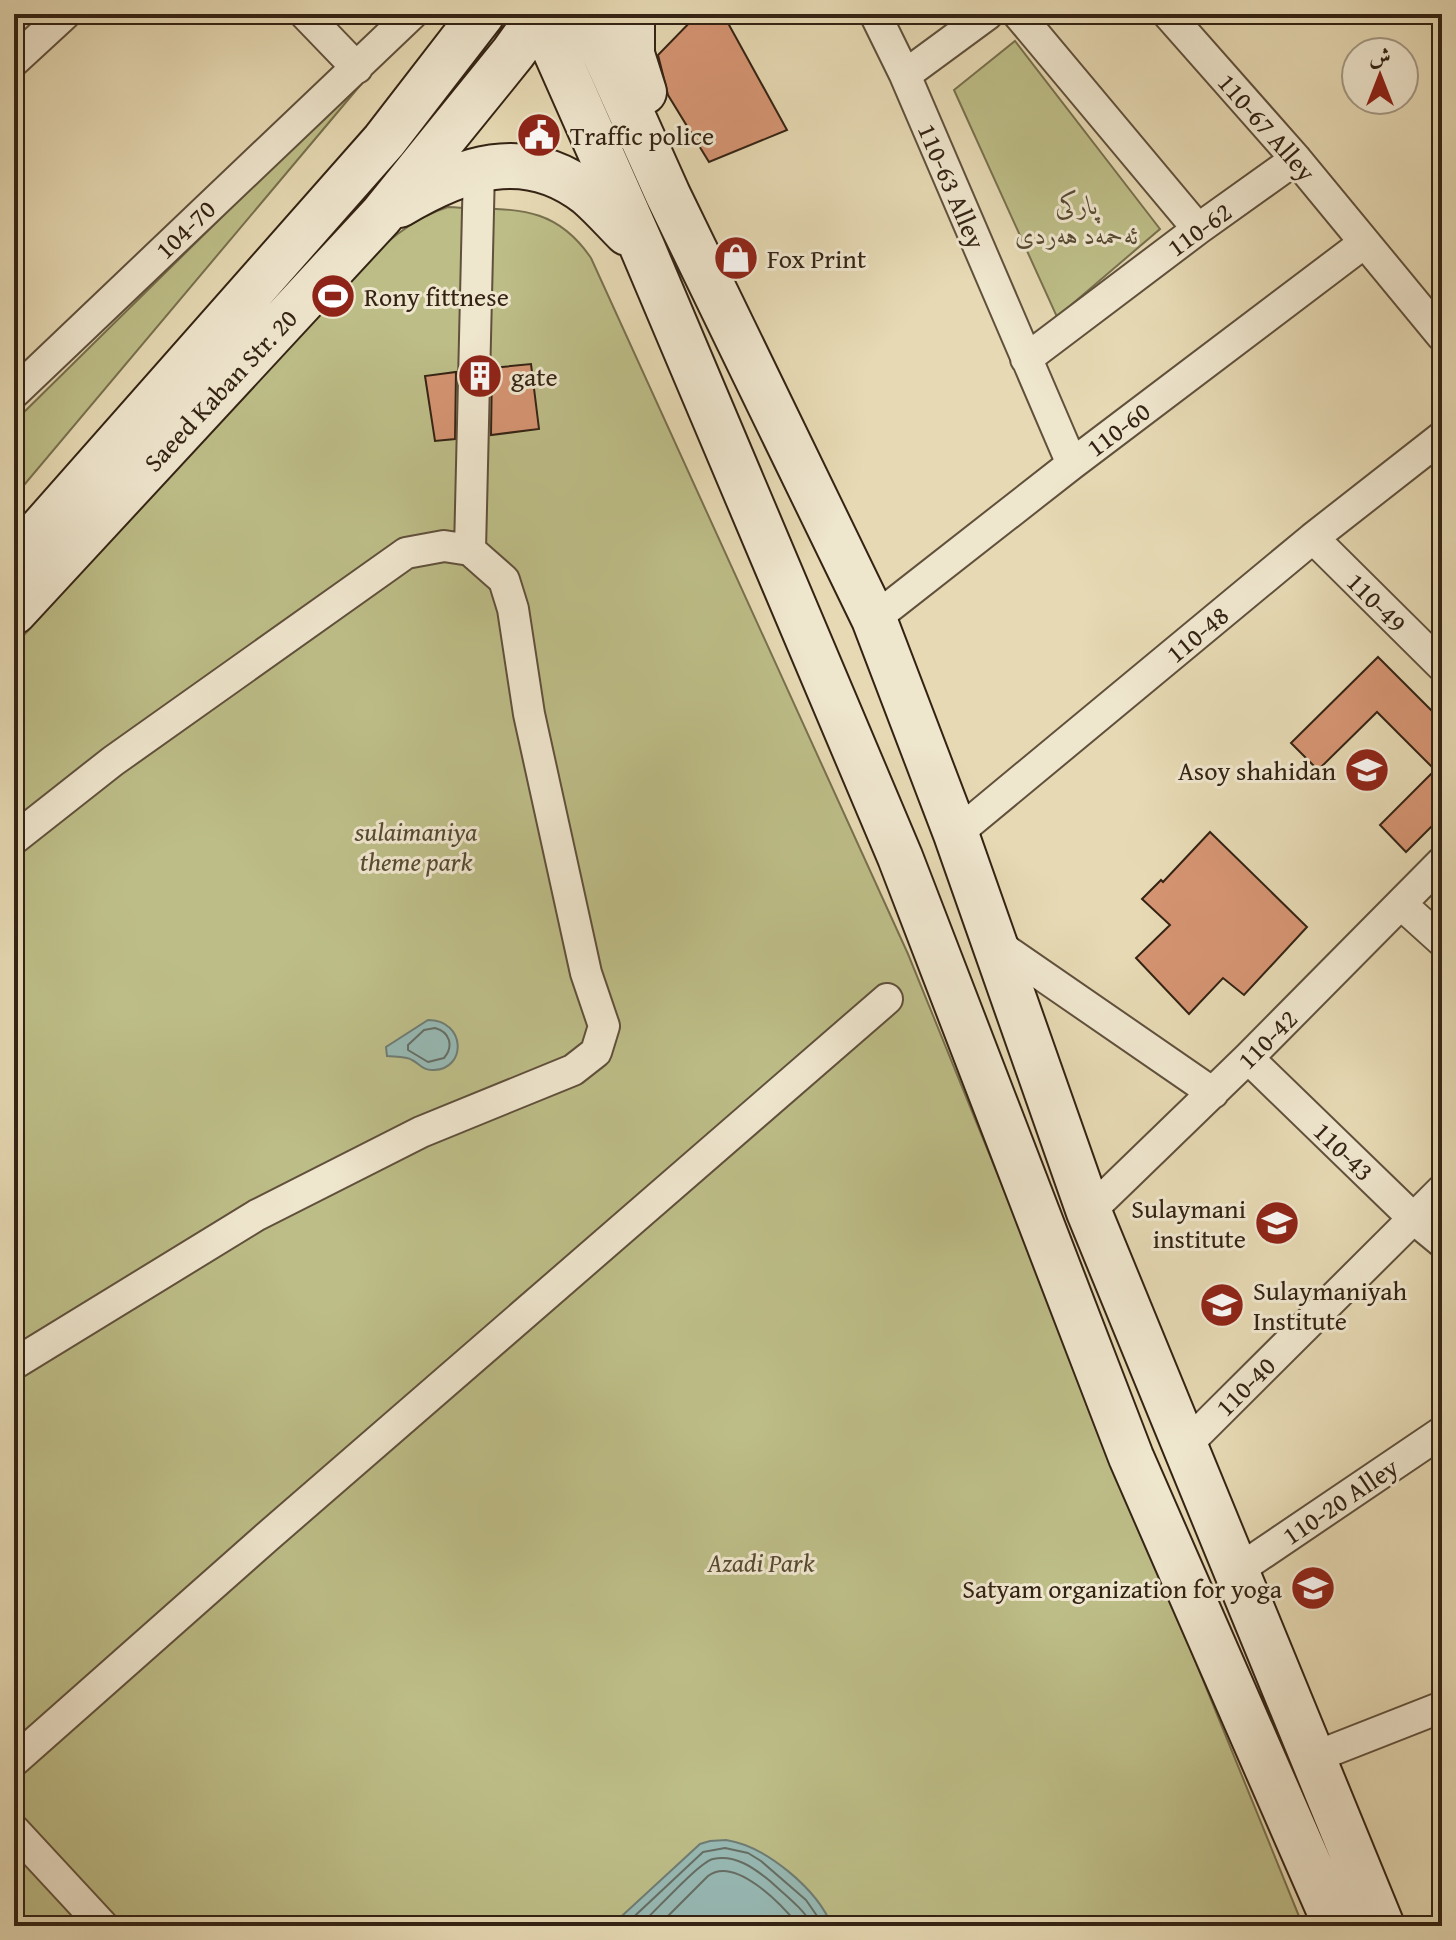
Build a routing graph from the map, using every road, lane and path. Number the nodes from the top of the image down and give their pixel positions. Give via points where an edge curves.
1 (65, 14) edge
2 (305, 14) edge
3 (412, 14) edge
4 (443, 14) edge
5 (482, 14) edge
6 (540, 14) edge
7 (587, 14) edge
8 (875, 14) edge
9 (988, 14) edge
10 (1018, 14) edge
11 (1168, 14) edge
12 (634, 16) edge
13 (14, 61) edge
14 (357, 68) junction
15 (905, 75) junction
16 (384, 141) junction
17 (1296, 159) junction
18 (479, 169) junction
19 (668, 195) junction
20 (381, 216) junction
21 (1198, 229) junction
22 (1364, 243) junction
23 (643, 249) junction
24 (1442, 336) edge
25 (1026, 359) junction
26 (14, 393) edge
27 (1442, 437) edge
28 (1072, 464) junction
29 (1313, 538) junction
30 (470, 550) junction
31 (14, 560) edge
32 (14, 612) edge
33 (874, 619) junction
34 (1442, 666) edge
35 (956, 834) junction
36 (14, 839) edge
37 (1442, 862) edge
38 (1401, 904) junction
39 (1442, 941) edge
40 (994, 942) junction
41 (887, 999) dead end
42 (1248, 1058) junction
43 (1213, 1093) junction
44 (1442, 1190) edge
45 (1089, 1212) junction
46 (1414, 1219) junction
47 (1442, 1242) edge
48 (14, 1364) edge
49 (1442, 1432) edge
50 (1185, 1446) junction
51 (1238, 1570) junction
52 (1266, 1642) junction
53 (1220, 1663) junction
54 (1442, 1707) edge
55 (1312, 1758) junction
56 (14, 1761) edge
57 (14, 1830) edge
58 (103, 1926) edge
59 (1336, 1926) edge
60 (1382, 1926) edge

1 - 13 street
2 - 14 street
3 - 14 street, 104-70
4 - 16 main road
5 - 16 main road, Saeed Kaban Str. 20
6 - 20 main road, Saeed Kaban Str. 20
6 - 23 main road
7 - 19 main road
8 - 15 street, 110-63 Alley
9 - 15 street
10 - 21 street
11 - 17 street, 110-67 Alley
12 - 19 main road via 633,62 661,138
14 - 26 street, 104-70
15 - 25 street, 110-63 Alley
16 - 31 main road, Saeed Kaban Str. 20
17 - 21 street, 110-62
17 - 22 street, 110-67 Alley
18 - 20 main road via 443,180
18 - 23 main road via 525,167 570,183
18 - 30 street
19 - 33 main road
20 - 32 main road, Saeed Kaban Str. 20
21 - 25 street, 110-62
22 - 24 street, 110-67 Alley
22 - 28 street, 110-60
23 - 53 main road via 900,857 1131,1457
25 - 28 street, 110-63 Alley
27 - 29 street, 110-48
28 - 33 street, 110-60
29 - 34 street, 110-49
29 - 35 street, 110-48
30 - 36 street via 444,546 406,553 113,761
30 - 48 street via 504,580 513,609 529,714 586,973 604,1026 596,1052 573,1070 421,1132 257,1215
33 - 35 main road
35 - 40 main road
37 - 38 street, 110-42
38 - 39 street
38 - 42 street, 110-42
40 - 43 street
40 - 45 main road
41 - 56 street
42 - 43 street, 110-42
42 - 46 street, 110-43
43 - 45 street, 110-42
44 - 46 street, 110-40
45 - 50 main road
46 - 47 street, 110-43
46 - 50 street, 110-40
49 - 51 street, 110-20 Alley
50 - 51 main road
51 - 52 main road
52 - 53 main road
52 - 55 main road
53 - 59 main road
54 - 55 street
55 - 60 main road
57 - 58 street

